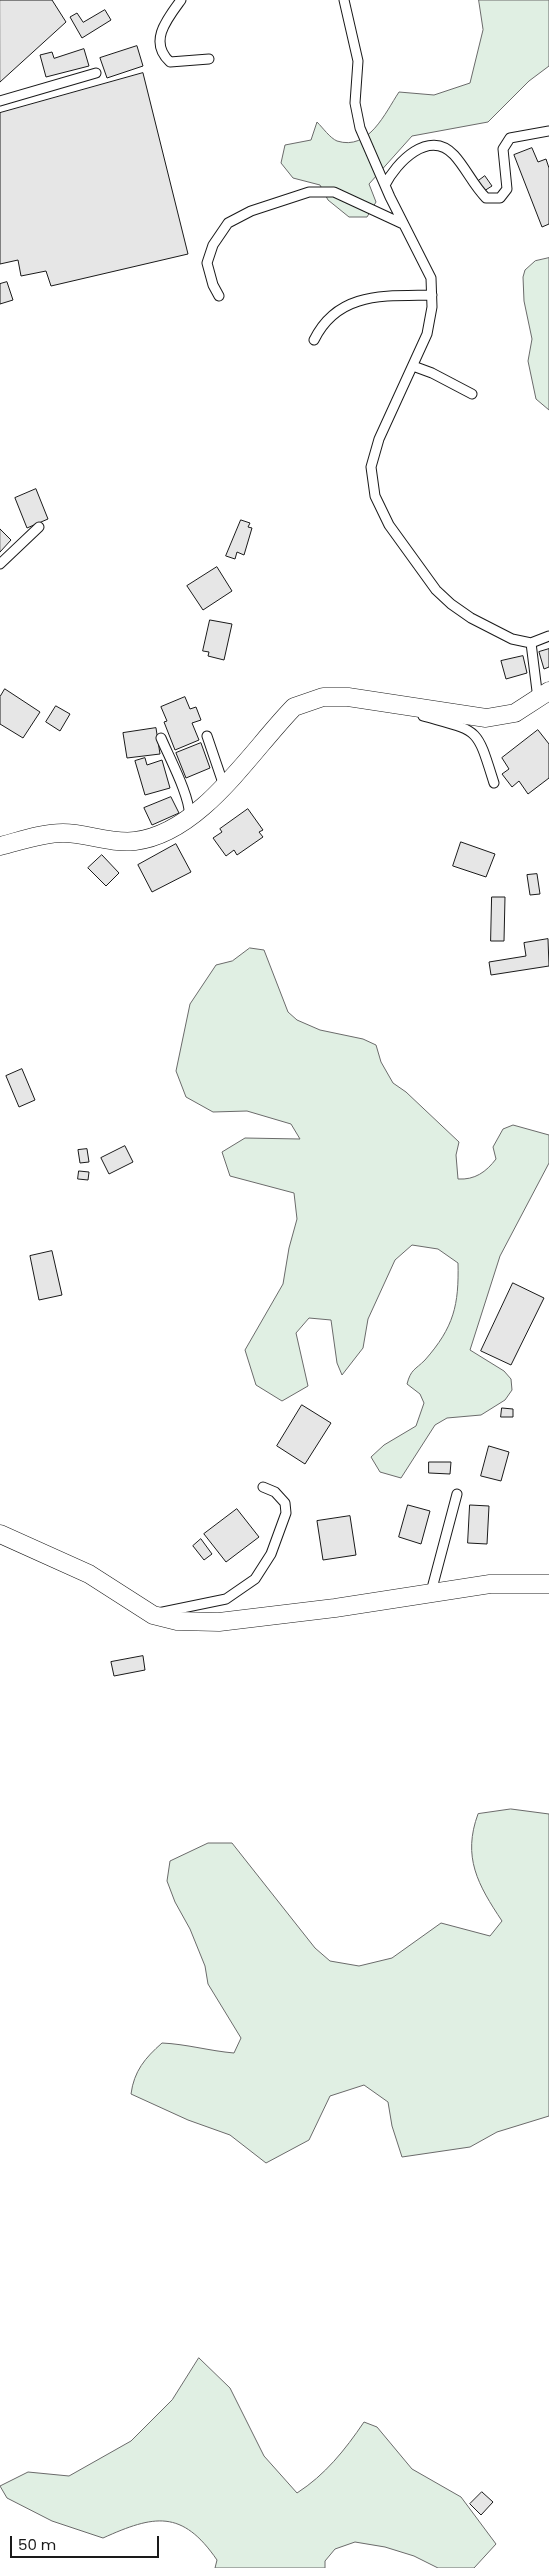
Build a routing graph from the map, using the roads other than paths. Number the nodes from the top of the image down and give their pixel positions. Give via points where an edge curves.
1 (181, 0) edge
2 (344, 0) edge
3 (209, 59) dead end
4 (96, 73) dead end
5 (0, 101) edge
6 (549, 131) edge
7 (385, 185) junction
8 (403, 224) junction
9 (432, 295) junction
10 (219, 296) dead end
11 (314, 340) dead end
12 (413, 366) junction
13 (472, 394) dead end
14 (39, 527) dead end
15 (0, 564) edge
16 (549, 636) edge
17 (531, 643) junction
18 (544, 695) edge
19 (383, 702) junction
20 (207, 736) dead end
21 (162, 738) dead end
22 (494, 783) dead end
23 (224, 786) junction
24 (188, 820) junction
25 (0, 846) edge
26 (263, 1487) dead end
27 (457, 1494) dead end
28 (0, 1534) edge
29 (549, 1584) edge
30 (431, 1592) junction
31 (153, 1614) junction

1 - 3 lane via 164,24 159,40 163,55 170,62
2 - 7 lane via 358,61 355,104 366,145
4 - 5 lane
6 - 7 lane via 510,138 503,150 507,189 500,198 486,198 475,188 453,154 430,145 403,159
7 - 8 lane
8 - 9 lane via 431,278
8 - 10 lane via 334,192 310,192 251,211 228,223 213,245 207,263
9 - 11 lane via 356,301 338,309 322,324
9 - 12 lane via 427,334
12 - 13 lane
12 - 17 lane via 379,439 371,467 375,496 389,525 436,590 471,618 512,640
14 - 15 lane
16 - 17 lane
17 - 18 lane
18 - 19 street via 515,714 486,718
19 - 22 lane via 466,727 477,735
19 - 23 street via 323,697 294,707
20 - 23 lane
21 - 24 lane via 190,812
23 - 24 street
24 - 25 street via 157,836 134,841 63,833
26 - 31 lane via 275,1492 285,1503 286,1513 271,1554 255,1579 226,1599
27 - 30 lane
28 - 31 street via 89,1574
29 - 30 street via 490,1584
30 - 31 street via 218,1622 177,1621

